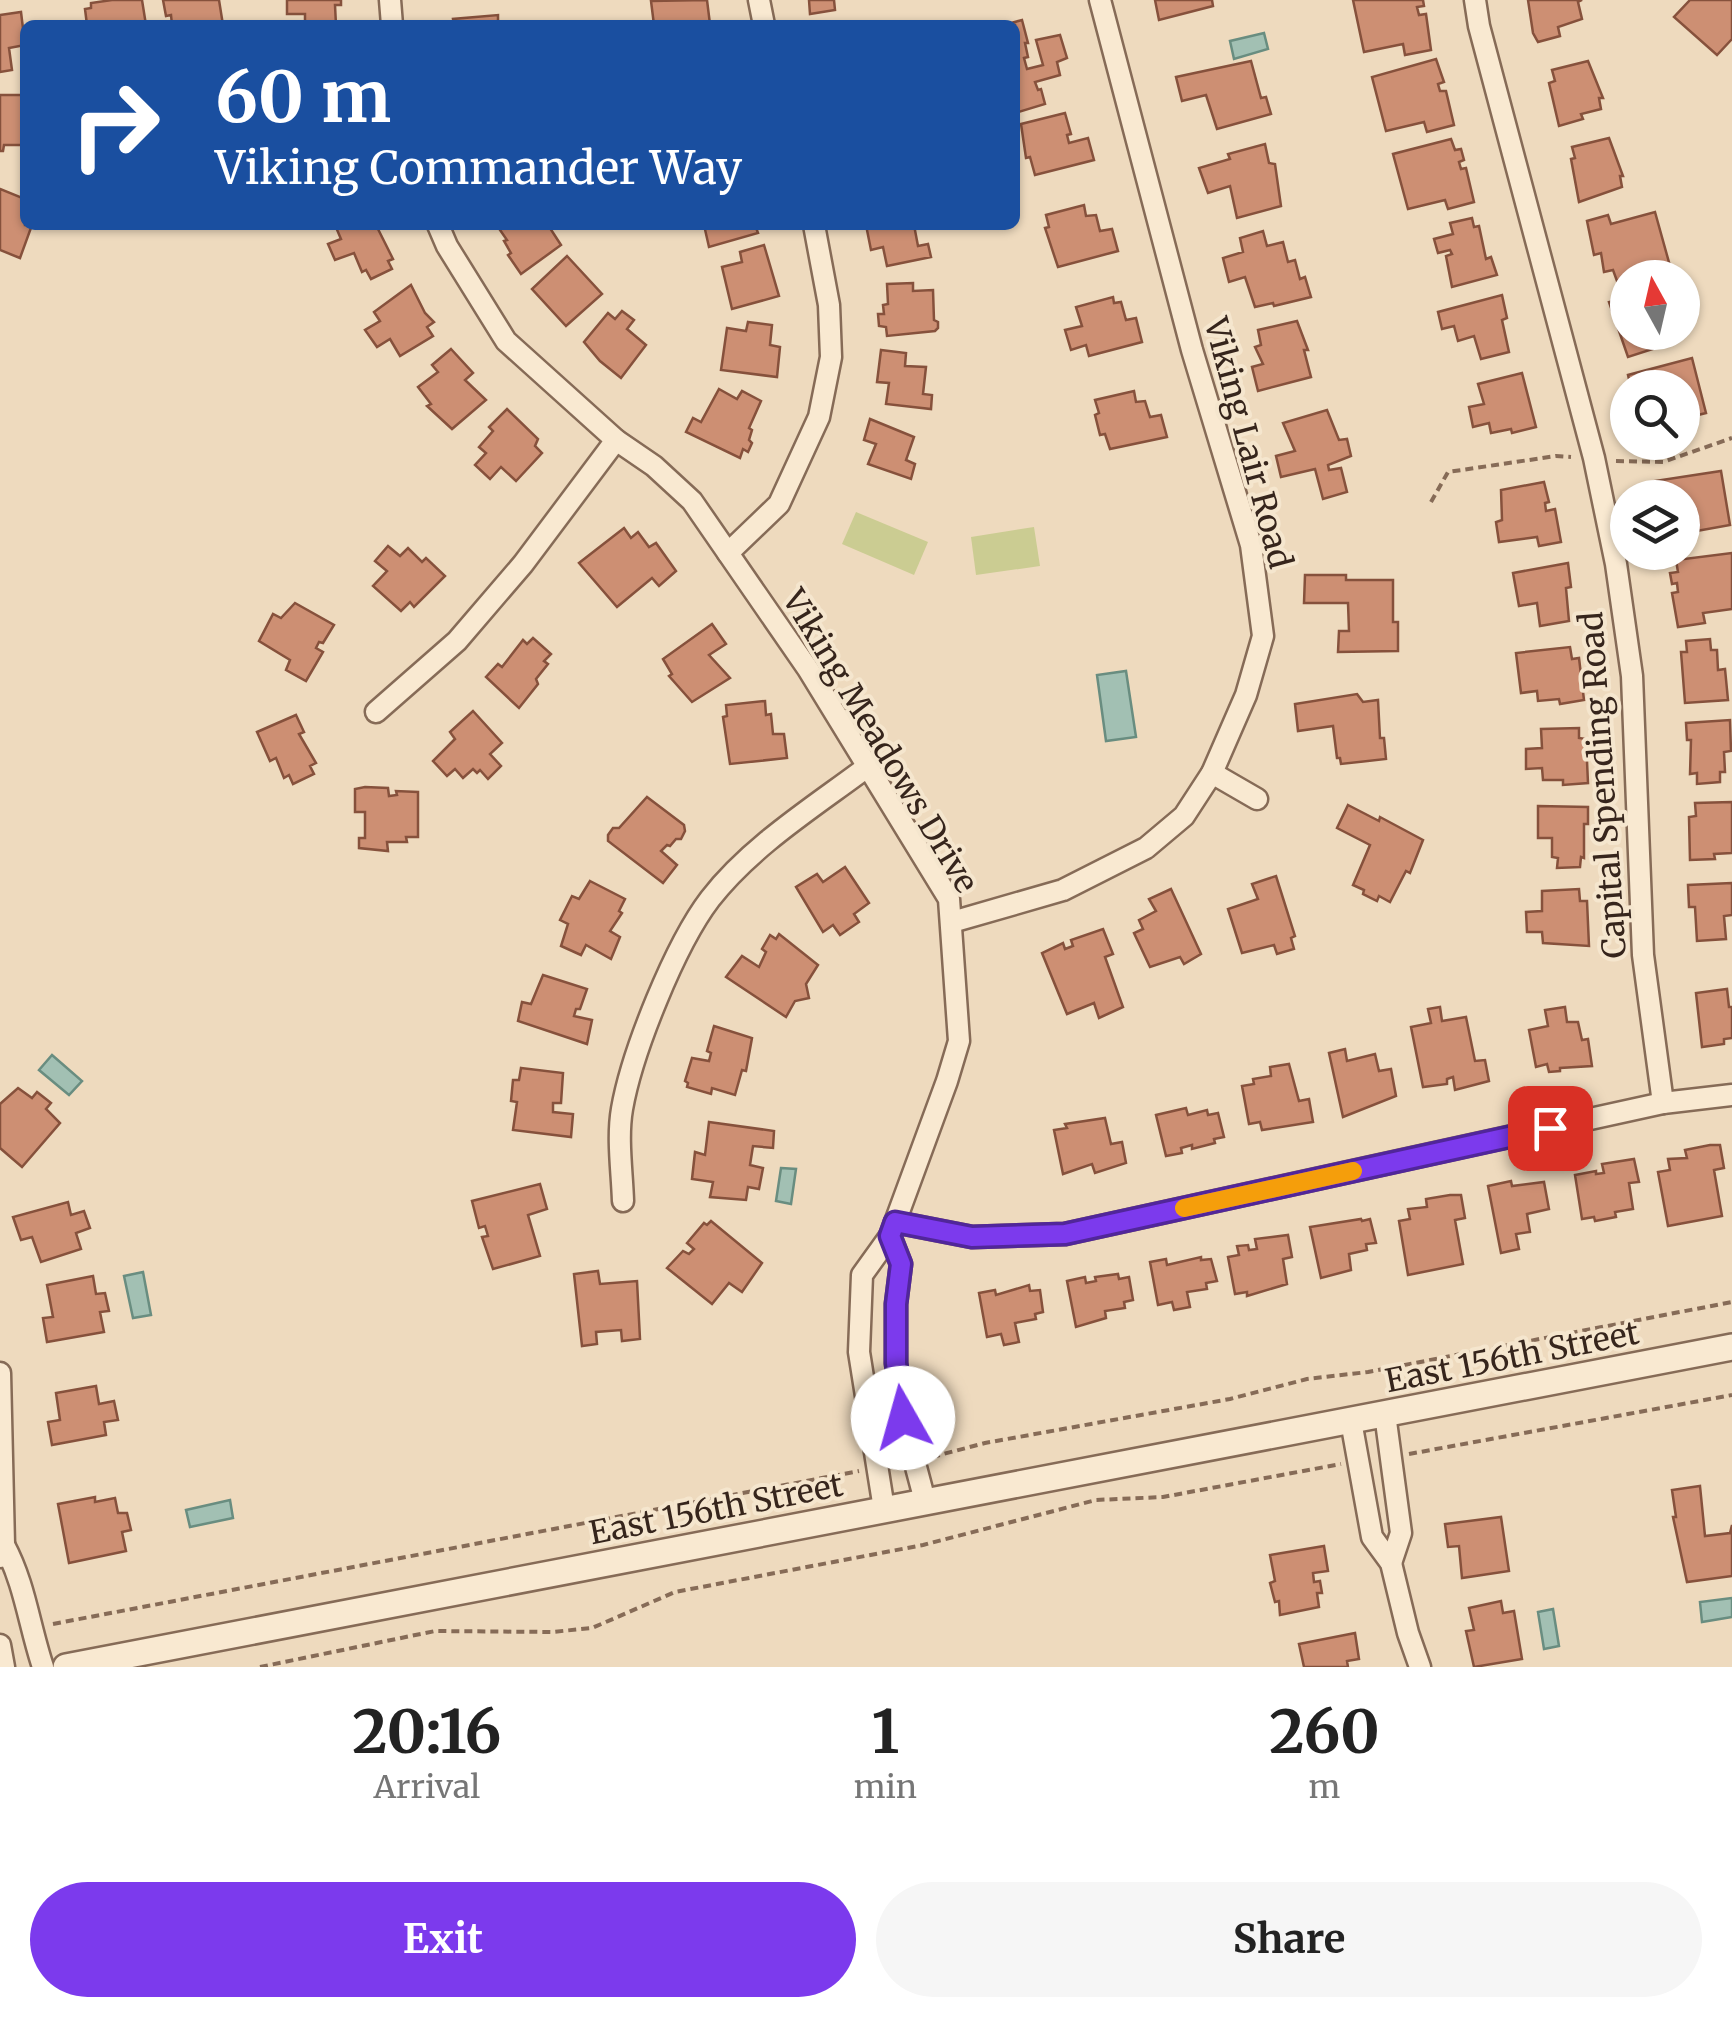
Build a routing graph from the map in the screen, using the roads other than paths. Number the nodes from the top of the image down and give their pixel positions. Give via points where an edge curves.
1 (1100, 0) edge
2 (1475, 0) edge
3 (440, 230) edge
4 (815, 230) edge
5 (616, 440) junction
6 (728, 553) junction
7 (376, 712) dead end
8 (868, 766) junction
9 (1212, 773) junction
10 (1256, 800) dead end
11 (952, 922) junction
12 (1732, 1095) edge
13 (1663, 1103) junction
14 (623, 1200) dead end
15 (893, 1229) junction
16 (1732, 1347) edge
17 (0, 1373) edge
18 (1385, 1414) junction
19 (1351, 1421) junction
20 (925, 1501) junction
21 (884, 1509) junction
22 (2, 1551) edge
23 (1391, 1562) junction
24 (0, 1646) edge
25 (4, 1667) edge
26 (43, 1667) edge
27 (66, 1667) edge
28 (1420, 1667) edge

1 - 9 street, Viking Lair Road via 1251,545 1262,636 1246,695
2 - 13 street, Capital Spending Road via 1616,564 1632,676 1642,955
3 - 5 street, Viking Meadows Drive via 506,341
4 - 6 street via 831,358 819,417 779,504
5 - 6 street, Viking Meadows Drive via 692,501
5 - 7 street via 458,640
6 - 8 street, Viking Meadows Drive
8 - 11 street, Viking Meadows Drive via 949,899
8 - 14 street via 746,862 701,915 657,1000 629,1079 622,1112
9 - 10 street
9 - 11 street, Viking Lair Road via 1184,816 1146,848 1063,890
11 - 15 street, Viking Meadows Drive via 958,1041
12 - 13 street
13 - 15 street via 1065,1234 972,1237
15 - 20 street via 901,1264 896,1363
15 - 21 street, Viking Meadows Drive via 862,1275 859,1352
16 - 18 street, East 156th Street
17 - 22 street
18 - 19 street, East 156th Street
18 - 23 street via 1400,1533
19 - 20 street, East 156th Street
19 - 23 street via 1372,1537
20 - 21 street, East 156th Street
21 - 27 street, East 156th Street
22 - 26 street via 21,1577
23 - 28 street
24 - 25 street

